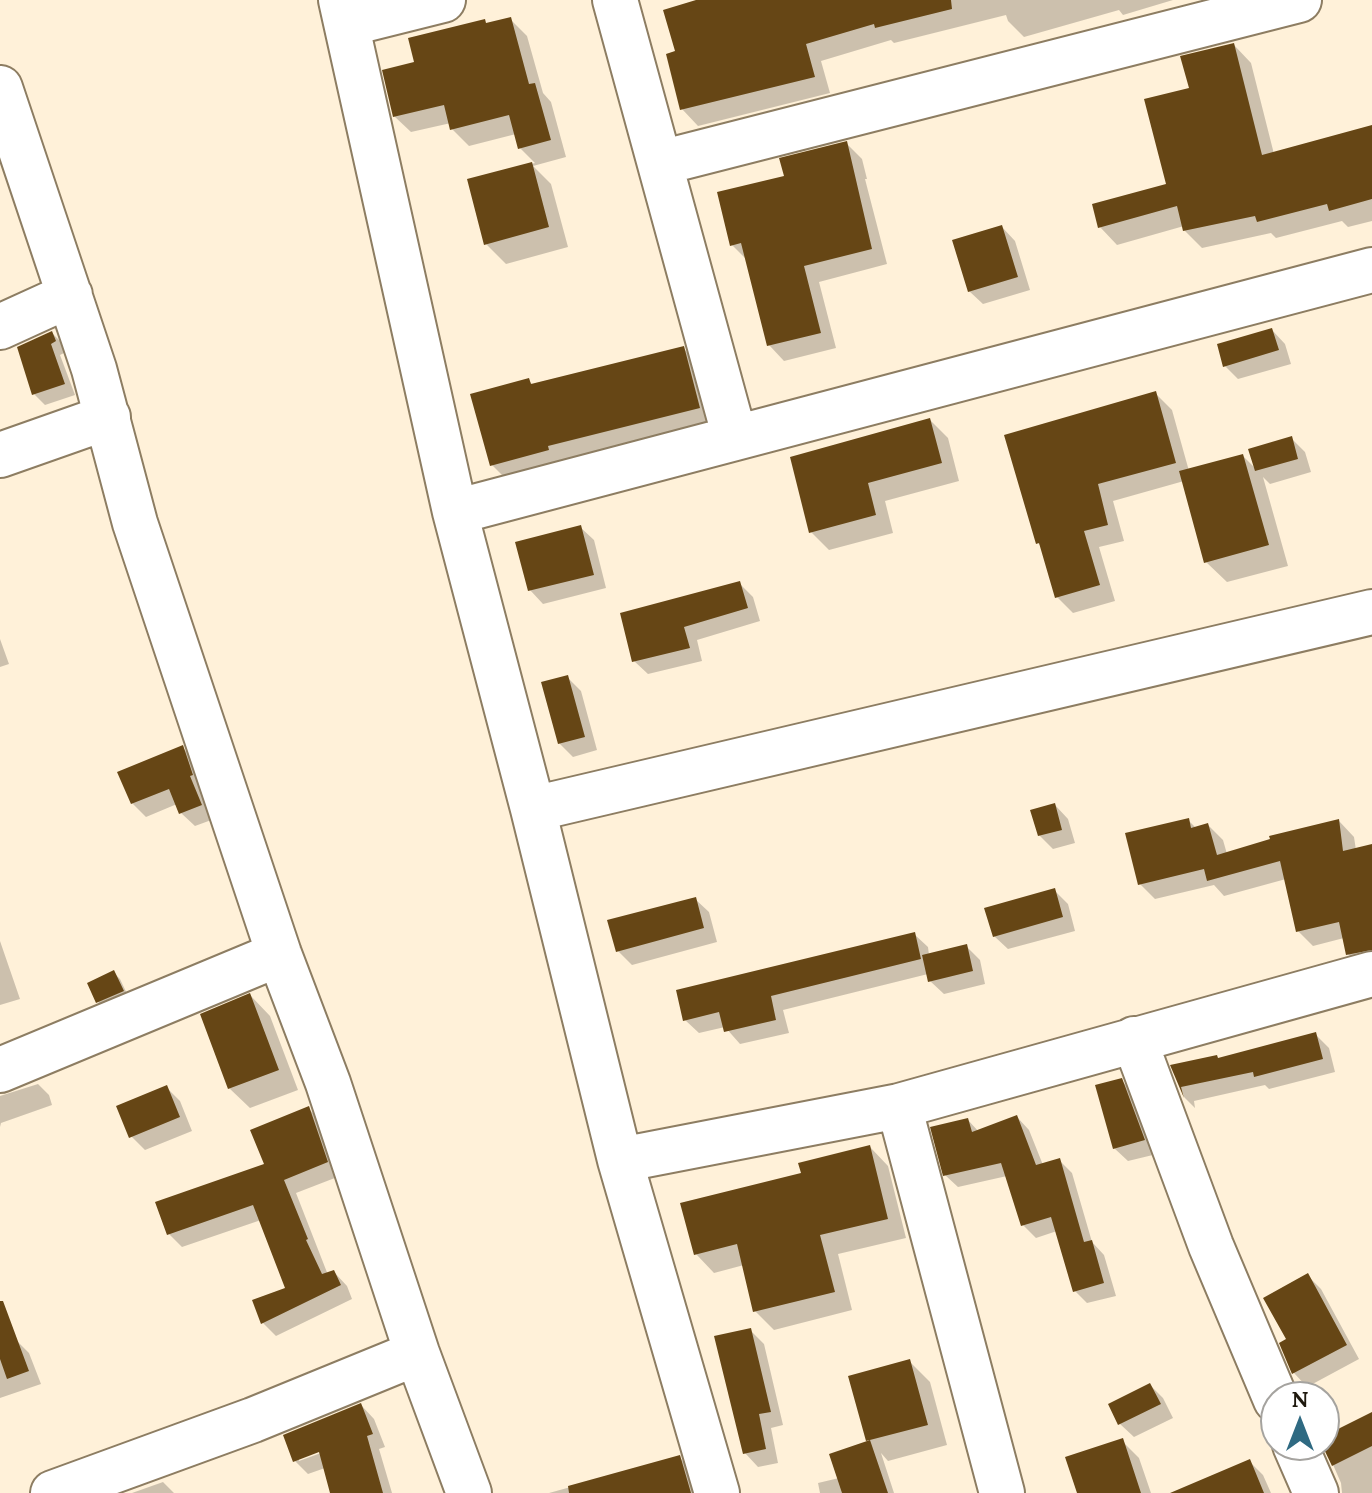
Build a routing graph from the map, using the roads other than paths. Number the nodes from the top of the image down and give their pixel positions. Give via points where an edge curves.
1 (443, 0) edge
2 (615, 0) edge
3 (1294, 1) edge
4 (344, 12) edge
5 (0, 88) edge
6 (660, 163) junction
7 (1372, 270) edge
8 (70, 295) junction
9 (0, 327) edge
10 (108, 417) junction
11 (735, 438) junction
12 (0, 455) edge
13 (455, 512) junction
14 (1372, 612) edge
15 (533, 809) junction
16 (279, 954) junction
17 (1372, 974) edge
18 (1134, 1039) junction
19 (0, 1070) edge
20 (899, 1106) junction
21 (620, 1160) junction
22 (417, 1353) junction
23 (1268, 1381) edge
24 (1302, 1461) edge
25 (53, 1493) edge
26 (469, 1493) edge
27 (717, 1493) edge
28 (1002, 1493) edge
29 (1316, 1493) edge

1 - 4 street
2 - 6 street
3 - 6 street
4 - 13 street
5 - 8 street
6 - 11 street
7 - 11 street
8 - 9 street
8 - 10 street
10 - 12 street
10 - 16 street via 135,523
11 - 13 street
13 - 15 street
14 - 15 street
15 - 21 street
16 - 19 street
16 - 22 street via 328,1083
17 - 18 street
18 - 20 street
18 - 23 street
20 - 21 street
20 - 28 street
21 - 27 street
22 - 25 street
22 - 26 street
24 - 29 street

